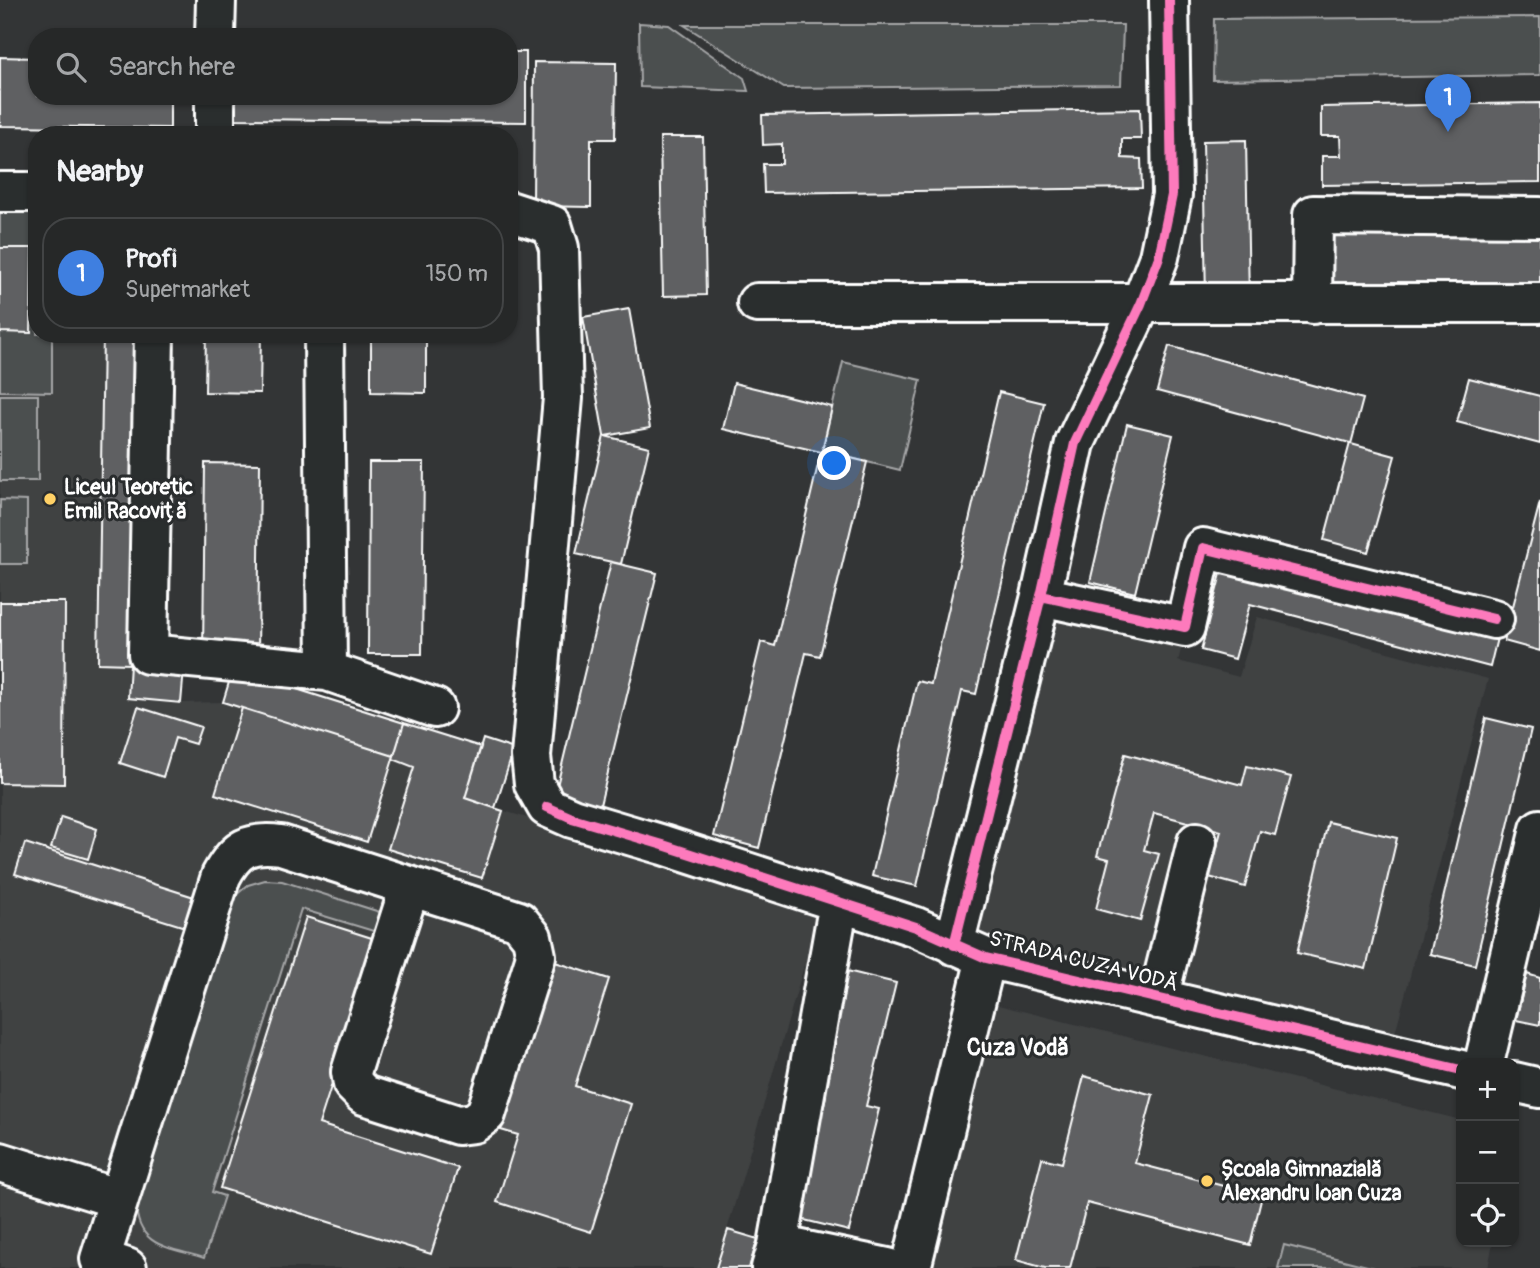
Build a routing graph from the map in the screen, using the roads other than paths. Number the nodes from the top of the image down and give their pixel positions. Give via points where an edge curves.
1 (216, 0) edge
2 (1169, 0) edge
3 (215, 28) edge
4 (215, 105) edge
5 (215, 126) edge
6 (0, 192) edge
7 (28, 192) edge
8 (518, 214) edge
9 (1540, 217) edge
10 (757, 303) dead end
11 (1540, 303) edge
12 (1141, 304) junction
13 (1312, 304) junction
14 (154, 343) edge
15 (324, 343) edge
16 (1041, 596) junction
17 (1494, 620) dead end
18 (327, 671) junction
19 (435, 708) dead end
20 (1540, 829) edge
21 (1197, 842) dead end
22 (410, 886) junction
23 (839, 902) junction
24 (970, 952) junction
25 (1158, 999) junction
26 (1486, 1058) edge
27 (1456, 1069) edge
28 (1519, 1083) edge
29 (1540, 1088) edge
30 (0, 1161) edge
31 (119, 1199) junction
32 (774, 1256) edge
33 (127, 1268) edge
34 (888, 1268) edge
35 (911, 1268) edge

1 - 3 street
2 - 12 street via 1172,195 1159,257
4 - 5 street
6 - 7 street
8 - 23 street, STRADA CUZA VODĂ via 552,225 559,248 563,398 531,756 534,784 547,807 572,818
9 - 13 street via 1312,215
10 - 12 street
11 - 13 street
12 - 13 street
12 - 16 street via 1075,443
14 - 18 street via 148,654
15 - 18 street
16 - 17 street via 1185,628 1203,548
16 - 24 street
18 - 19 street
20 - 26 street
21 - 25 street
22 - 22 street via 351,1072 353,1084 364,1095 458,1125 474,1123 486,1114 532,970 536,956 532,937 519,921
22 - 31 street via 281,845 244,847 230,860 221,876
23 - 24 street, STRADA CUZA VODĂ via 916,927
23 - 32 street
24 - 25 street, STRADA CUZA VODĂ
24 - 35 street
25 - 27 street, STRADA CUZA VODĂ
28 - 29 street
30 - 31 street
31 - 33 street via 100,1259
32 - 34 street

